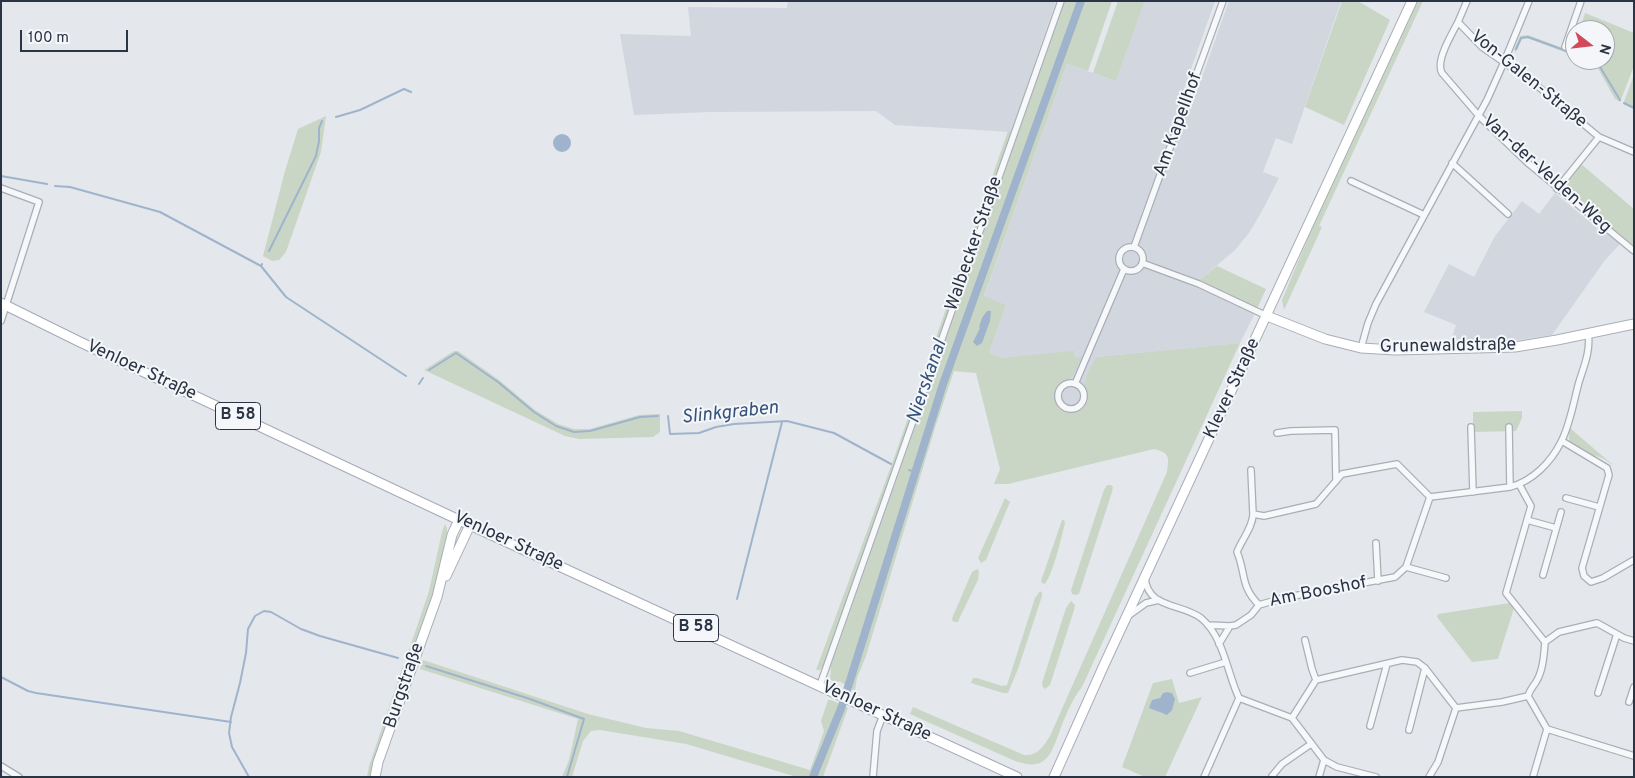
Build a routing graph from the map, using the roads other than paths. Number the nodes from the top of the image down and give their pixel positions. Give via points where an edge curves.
1 (1061, 1) edge
2 (1223, 1) edge
3 (1412, 1) edge
4 (1468, 1) edge
5 (1529, 1) edge
6 (1581, 1) edge
7 (1574, 20) edge
8 (1458, 22) junction
9 (1504, 62) junction
10 (1442, 73) joint
11 (1478, 116) junction
12 (1599, 137) junction
13 (1634, 152) edge
14 (1452, 164) junction
15 (1351, 181) dead end
16 (1, 188) edge
17 (1557, 188) junction
18 (1508, 214) dead end
19 (1424, 215) junction
20 (1134, 247) junction
21 (1634, 252) edge
22 (1142, 263) junction
23 (1124, 269) junction
24 (4, 304) edge
25 (1266, 316) junction
26 (1, 321) edge
27 (1634, 324) edge
28 (1588, 333) junction
29 (1362, 348) junction
30 (1076, 384) junction
31 (1472, 427) dead end
32 (1509, 427) dead end
33 (1277, 433) dead end
34 (1562, 441) junction
35 (1252, 470) dead end
36 (1336, 481) junction
37 (1519, 484) junction
38 (1510, 487) junction
39 (1472, 492) junction
40 (1430, 497) junction
41 (1566, 498) dead end
42 (1599, 507) junction
43 (1561, 512) dead end
44 (1254, 514) junction
45 (459, 520) junction
46 (1527, 520) junction
47 (470, 525) junction
48 (1556, 528) junction
49 (1376, 543) dead end
50 (1634, 560) edge
51 (1406, 567) junction
52 (1543, 575) dead end
53 (1145, 577) junction
54 (1446, 578) dead end
55 (1378, 581) junction
56 (436, 596) junction
57 (1159, 600) junction
58 (1259, 605) junction
59 (1127, 616) junction
60 (1208, 625) junction
61 (1230, 626) junction
62 (1617, 634) junction
63 (1305, 640) dead end
64 (1634, 641) edge
65 (1546, 642) junction
66 (1219, 644) junction
67 (1226, 662) junction
68 (1387, 664) junction
69 (1425, 668) junction
70 (1190, 673) dead end
71 (1316, 680) junction
72 (820, 685) junction
73 (1634, 687) edge
74 (1598, 693) dead end
75 (1528, 696) junction
76 (1239, 698) junction
77 (1629, 702) dead end
78 (1456, 708) junction
79 (883, 715) junction
80 (1292, 718) junction
81 (1370, 726) dead end
82 (1547, 729) junction
83 (1409, 730) dead end
84 (1311, 744) junction
85 (1634, 756) edge
86 (1324, 760) junction
87 (1, 766) edge
88 (1272, 776) edge
89 (19, 777) edge
90 (375, 777) edge
91 (873, 777) edge
92 (1017, 777) edge
93 (1054, 777) edge
94 (1204, 777) edge
95 (1319, 777) edge
96 (1376, 777) edge
97 (1429, 777) edge
98 (1533, 777) edge

1 - 72 street, Walbecker Straße
2 - 20 street, Am Kapellhof
3 - 25 main road, Klever Straße
4 - 8 street, Von-Galen-Straße
5 - 9 street
6 - 7 street
8 - 9 street, Von-Galen-Straße
8 - 10 street, Von-Galen-Straße via 1440,60
9 - 11 street
9 - 12 street, Von-Galen-Straße
10 - 11 street, Van-der-Velden-Weg
11 - 14 street
11 - 17 street, Van-der-Velden-Weg
12 - 13 street, Von-Galen-Straße
12 - 17 street, Von-Galen-Straße
14 - 18 street
14 - 19 street
15 - 19 street
16 - 24 street via 39,202
17 - 21 street, Van-der-Velden-Weg
19 - 29 street via 1374,309
20 - 22 street via 1141,253
20 - 23 street, Am Kapellhof via 1126,248 1120,254 1119,262
22 - 23 street via 1132,271
22 - 25 street via 1199,284
23 - 30 street, Am Kapellhof
24 - 26 street
24 - 45 main road, Venloer Straße / B 58
25 - 29 main road, Grunewaldstraße via 1318,337
25 - 53 main road, Klever Straße
27 - 28 main road, Grunewaldstraße
28 - 29 main road, Grunewaldstraße via 1509,347
28 - 34 street via 1588,352
30 - 30 street via 1063,385 1058,392 1059,401 1068,408 1080,405 1084,397
31 - 39 street
32 - 38 street
33 - 36 street via 1335,430
34 - 37 street via 1543,467
34 - 42 street via 1607,468 1609,475
35 - 44 street, Am Booshof
36 - 40 street via 1342,474 1397,464
36 - 44 street via 1316,504 1264,516
37 - 38 street
37 - 46 street via 1532,506
38 - 39 street
39 - 40 street
40 - 51 street
41 - 42 street
42 - 50 street via 1582,568 1584,576 1591,582
43 - 48 street
44 - 58 street, Am Booshof via 1237,552 1243,580
45 - 47 main road, Venloer Straße / B 58
45 - 56 main road, Burgstraße
46 - 48 street
46 - 65 street via 1506,593
47 - 56 main road, Burgstraße
47 - 72 main road, Venloer Straße / B 58
48 - 52 street
49 - 55 street, Am Booshof
51 - 54 street
51 - 55 street, Am Booshof via 1395,577
53 - 57 street via 1147,590
53 - 59 main road, Klever Straße
55 - 58 street, Am Booshof
56 - 90 main road, Burgstraße
57 - 59 street via 1146,603
57 - 60 street via 1200,617
58 - 61 street, Am Booshof via 1251,615
59 - 93 main road, Klever Straße
60 - 61 street
60 - 66 street
61 - 66 street
62 - 64 street
62 - 65 street via 1597,623 1559,632
62 - 74 street
63 - 71 street
65 - 75 street via 1544,659
66 - 67 street
67 - 70 street
67 - 76 street
68 - 69 street via 1402,660 1417,662
68 - 71 street
68 - 81 street
69 - 78 street
69 - 83 street
71 - 80 street
72 - 79 main road, Venloer Straße / B 58
73 - 77 street
75 - 78 street
75 - 82 street
76 - 80 street
76 - 94 street
78 - 97 street via 1438,762
79 - 91 street via 876,731
79 - 92 main road, Venloer Straße / B 58
80 - 84 street
82 - 85 street
82 - 98 street
84 - 86 street
84 - 88 street via 1282,764
86 - 95 street
86 - 96 street via 1337,767
87 - 89 street

